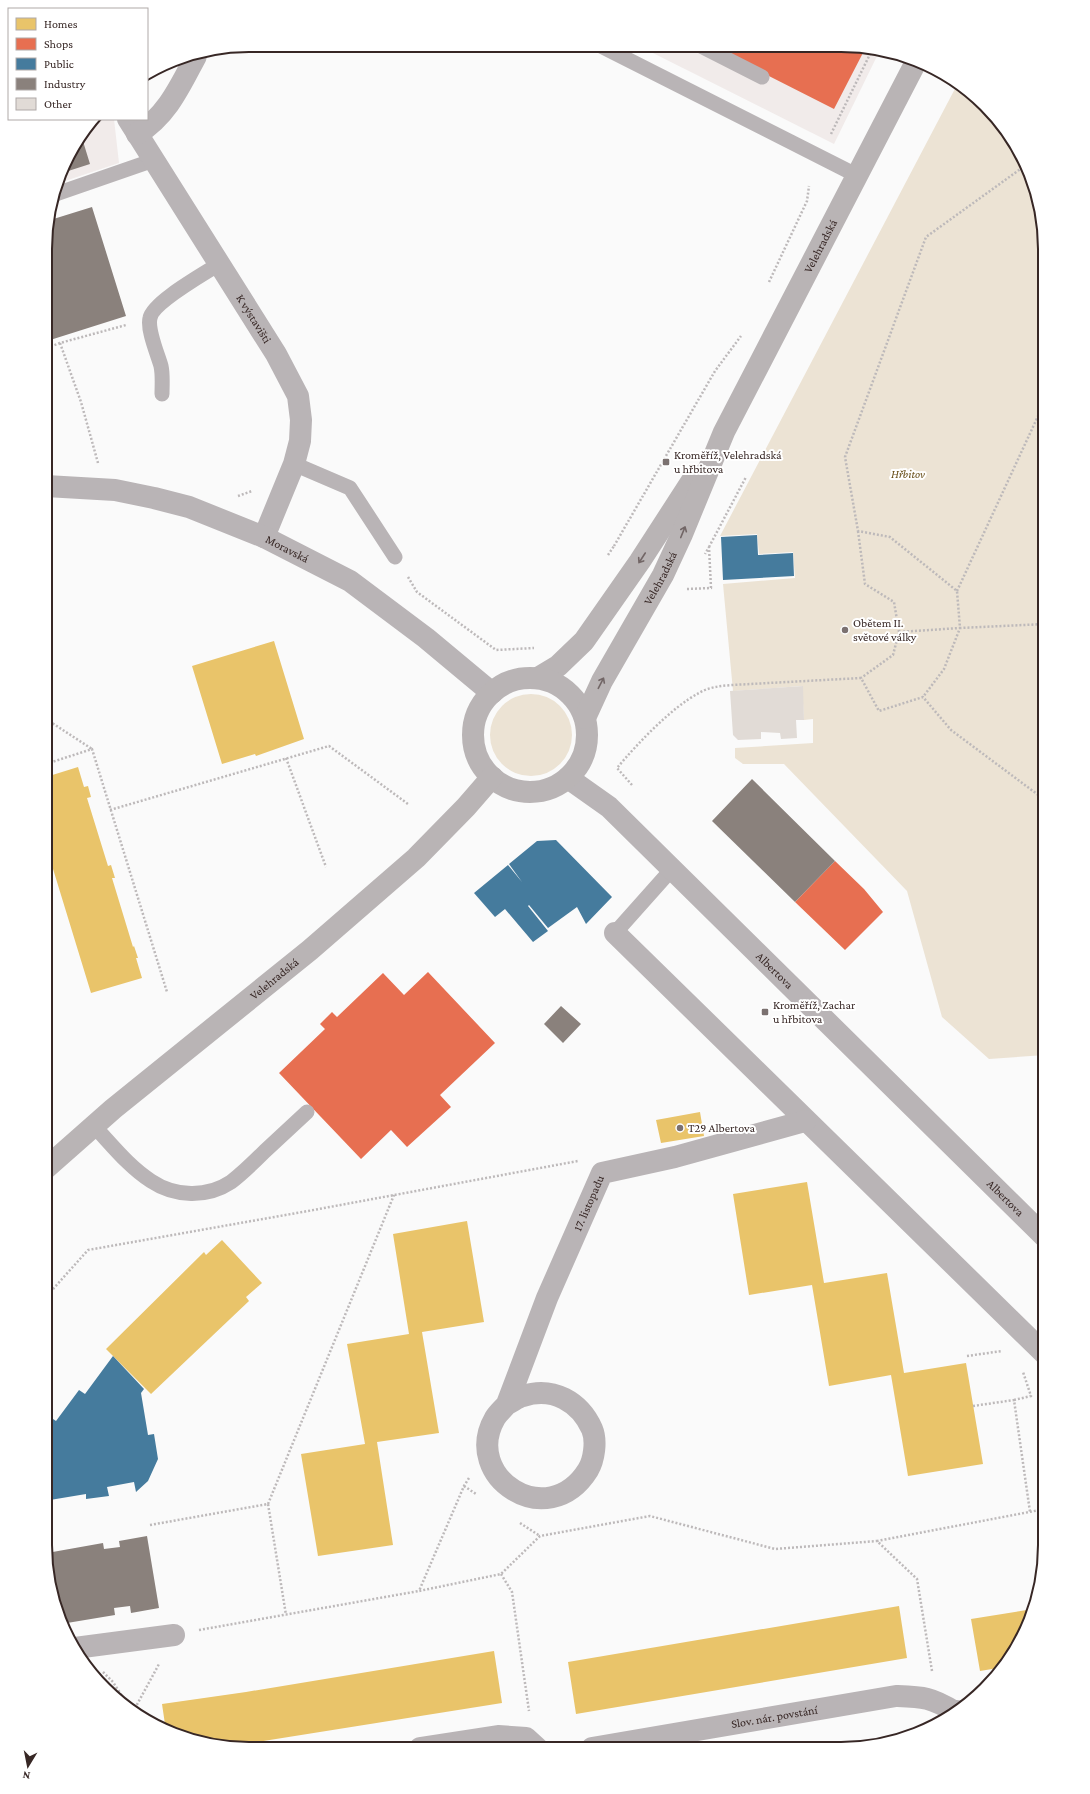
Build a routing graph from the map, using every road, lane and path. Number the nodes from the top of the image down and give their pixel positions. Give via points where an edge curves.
1 (613, 52) edge
2 (713, 52) edge
3 (870, 54) edge
4 (194, 60) edge
5 (914, 66) edge
6 (762, 76) dead end
7 (133, 127) edge
8 (831, 134) dead end
9 (154, 160) junction
10 (1021, 169) edge
11 (856, 175) junction
12 (809, 186) dead end
13 (60, 192) edge
14 (219, 264) junction
15 (767, 286) dead end
16 (744, 330) dead end
17 (60, 343) dead end
18 (52, 346) edge
19 (162, 394) dead end
20 (1038, 416) edge
21 (724, 432) junction
22 (294, 464) junction
23 (746, 477) dead end
24 (52, 486) edge
25 (858, 531) junction
26 (264, 537) junction
27 (614, 546) junction
28 (710, 547) junction
29 (621, 549) dead end
30 (395, 557) joint
31 (702, 557) dead end
32 (606, 558) dead end
33 (690, 582) dead end
34 (681, 586) dead end
35 (687, 589) junction
36 (957, 591) junction
37 (1038, 624) edge
38 (960, 628) junction
39 (899, 632) junction
40 (542, 647) dead end
41 (538, 678) junction
42 (861, 678) junction
43 (492, 693) junction
44 (922, 697) junction
45 (585, 718) junction
46 (52, 723) edge
47 (92, 749) junction
48 (286, 758) junction
49 (52, 762) edge
50 (492, 777) junction
51 (568, 778) junction
52 (632, 785) dead end
53 (1038, 795) edge
54 (408, 804) dead end
55 (110, 810) junction
56 (326, 867) dead end
57 (672, 869) junction
58 (615, 933) joint
59 (167, 992) dead end
60 (308, 1112) dead end
61 (805, 1121) junction
62 (94, 1126) junction
63 (583, 1160) dead end
64 (52, 1164) edge
65 (394, 1196) junction
66 (1038, 1230) edge
67 (52, 1290) edge
68 (1038, 1347) edge
69 (1009, 1350) dead end
70 (967, 1356) dead end
71 (1021, 1366) dead end
72 (1014, 1400) junction
73 (507, 1404) junction
74 (973, 1406) dead end
75 (488, 1452) junction
76 (268, 1504) junction
77 (1038, 1510) edge
78 (1030, 1512) junction
79 (150, 1525) dead end
80 (877, 1541) junction
81 (502, 1574) junction
82 (419, 1590) junction
83 (286, 1615) junction
84 (174, 1635) junction
85 (81, 1647) edge
86 (89, 1659) edge
87 (933, 1676) dead end
88 (121, 1695) edge
89 (137, 1707) edge
90 (950, 1709) edge
91 (530, 1716) dead end
92 (459, 1742) edge
93 (530, 1742) edge
94 (627, 1742) edge

1 - 11 lane
2 - 6 lane
3 - 8 path
4 - 7 street via 170,104 158,119
5 - 11 main road, Velehradská
7 - 9 street, K výstavišti
9 - 13 lane
9 - 14 street, K výstavišti
10 - 25 path via 926,237 845,457
11 - 21 main road, Velehradská
12 - 15 path via 808,201
14 - 19 lane via 172,294 156,308 150,318 152,336 162,368
14 - 22 street, K výstavišti via 276,354 298,396 300,441
16 - 27 path via 715,371
17 - 18 path
20 - 36 path
21 -> 41 main road, Velehradská via 640,561 584,641 558,666
45 -> 21 main road, Velehradská via 602,681 663,575
22 - 26 street, K výstavišti
22 - 30 lane via 350,488
23 - 28 path
24 - 26 street, Moravská via 115,490 154,498 196,510
25 - 36 path via 890,537
25 - 39 path via 865,584 894,602
26 - 43 street, Moravská via 350,581 426,638
27 - 29 path
27 - 32 path
28 - 31 path
28 - 35 path via 711,588
30 - 40 path via 417,592 496,650
33 - 35 path
34 - 35 path
36 - 38 path
37 - 38 path
38 - 39 path
38 - 44 path via 944,669
39 - 42 path via 893,655
41 - 43 main road, Velehradská via 521,679 505,684
41 - 45 main road, Velehradská via 567,691 578,703
42 - 44 path via 879,711
42 - 52 path via 732,685 700,692 685,701 635,747 617,768
43 - 50 main road, Velehradská via 480,706 474,723 473,741 478,758
44 - 53 path via 951,730
45 - 51 main road, Velehradská via 588,734 586,751 579,766
46 - 47 path
47 - 49 path
47 - 55 path
48 - 54 path via 329,746
48 - 55 path
48 - 56 path
50 - 51 main road, Velehradská via 518,791 536,792 553,788
50 - 62 main road, Velehradská via 416,858 322,940
51 - 57 street, Albertova via 609,807
55 - 59 path
57 - 58 lane
57 - 66 street, Albertova
58 - 61 street
60 - 62 lane via 230,1182 196,1194 180,1194 150,1181
61 - 68 street
61 - 73 street, 17. listopadu via 675,1157 602,1173 547,1298
62 - 64 main road, Velehradská
63 - 65 path
65 - 67 path via 88,1250
65 - 76 path
69 - 70 path
71 - 72 path via 1031,1396
72 - 74 path
72 - 78 path
73 - 75 street, 17. listopadu via 495,1418 489,1434
73 - 75 street, 17. listopadu via 523,1396 540,1392 557,1395 573,1403 585,1416 593,1432 594,1449 590,1466 581,1481 568,1492 551,1498 534,1499 517,1494 503,1483 493,1468
75 - 82 path via 464,1486
76 - 79 path
76 - 83 path
77 - 78 path
78 - 80 path
80 - 81 path via 775,1549 650,1516 540,1536
80 - 87 path via 917,1579
81 - 82 path
81 - 91 path via 512,1592
82 - 83 path
83 - 84 path
84 - 85 street
84 - 89 path
86 - 88 path via 113,1682
90 - 94 street, Slov. nár. povstání via 937,1701 896,1696
92 - 93 street via 498,1736 526,1738

